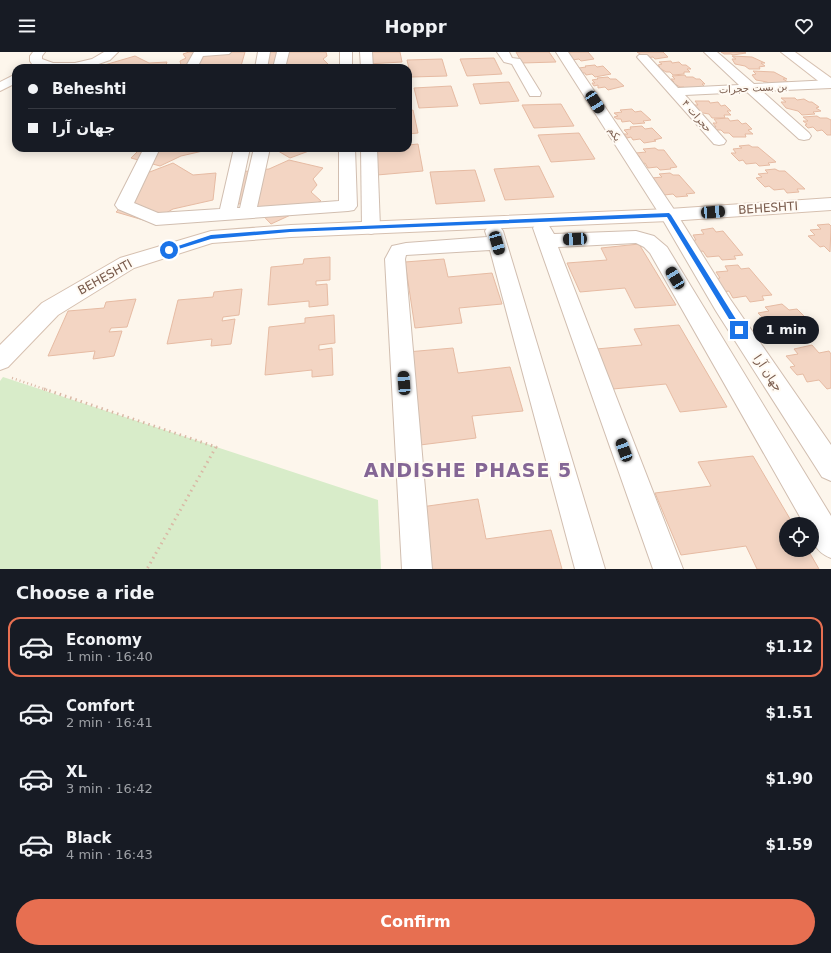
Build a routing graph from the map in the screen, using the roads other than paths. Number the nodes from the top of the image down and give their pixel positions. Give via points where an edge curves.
1 (112, 52) edge
2 (119, 52) edge
3 (225, 52) edge
4 (264, 52) edge
5 (283, 52) edge
6 (346, 52) edge
7 (366, 52) edge
8 (504, 52) edge
9 (562, 52) edge
10 (710, 52) edge
11 (787, 52) edge
12 (643, 57) dead end
13 (101, 59) junction
14 (85, 64) edge
15 (193, 64) edge
16 (262, 64) edge
17 (280, 64) edge
18 (346, 64) edge
19 (367, 64) edge
20 (12, 80) edge
21 (831, 84) edge
22 (0, 87) edge
23 (750, 88) junction
24 (675, 92) junction
25 (535, 93) dead end
26 (804, 136) dead end
27 (719, 141) dead end
28 (150, 152) edge
29 (241, 152) edge
30 (261, 152) edge
31 (347, 152) edge
32 (369, 152) edge
33 (831, 204) edge
34 (247, 213) junction
35 (227, 215) junction
36 (669, 215) junction
37 (370, 228) junction
38 (543, 230) junction
39 (494, 233) junction
40 (4, 368) edge
41 (831, 468) edge
42 (831, 543) edge
43 (417, 569) edge
44 (590, 569) edge
45 (668, 569) edge

1 - 13 street
2 - 13 street
3 - 15 street via 199,53
4 - 16 street
5 - 17 street
6 - 18 street
7 - 19 street
8 - 25 street via 508,60 516,62
9 - 36 street, یکم
10 - 23 street
11 - 21 street
12 - 24 street, حجرات ۴
13 - 14 street
20 - 22 street
21 - 23 street, بن بست حجرات
23 - 24 street, بن بست حجرات
23 - 26 street
24 - 27 street, حجرات ۴
28 - 35 street via 124,205 156,219
29 - 35 street
30 - 34 street
31 - 34 street via 348,206
32 - 37 street
33 - 36 street, BEHESHTI
34 - 35 street
36 - 38 street, BEHESHTI
36 - 41 street, جهان آرا via 723,305
37 - 39 street, BEHESHTI
37 - 40 street, BEHESHTI via 211,237 127,263 50,309
38 - 39 street, BEHESHTI
38 - 42 street via 640,237 652,243 660,252
38 - 45 street
39 - 43 street via 406,249 399,251 395,259
39 - 44 street

